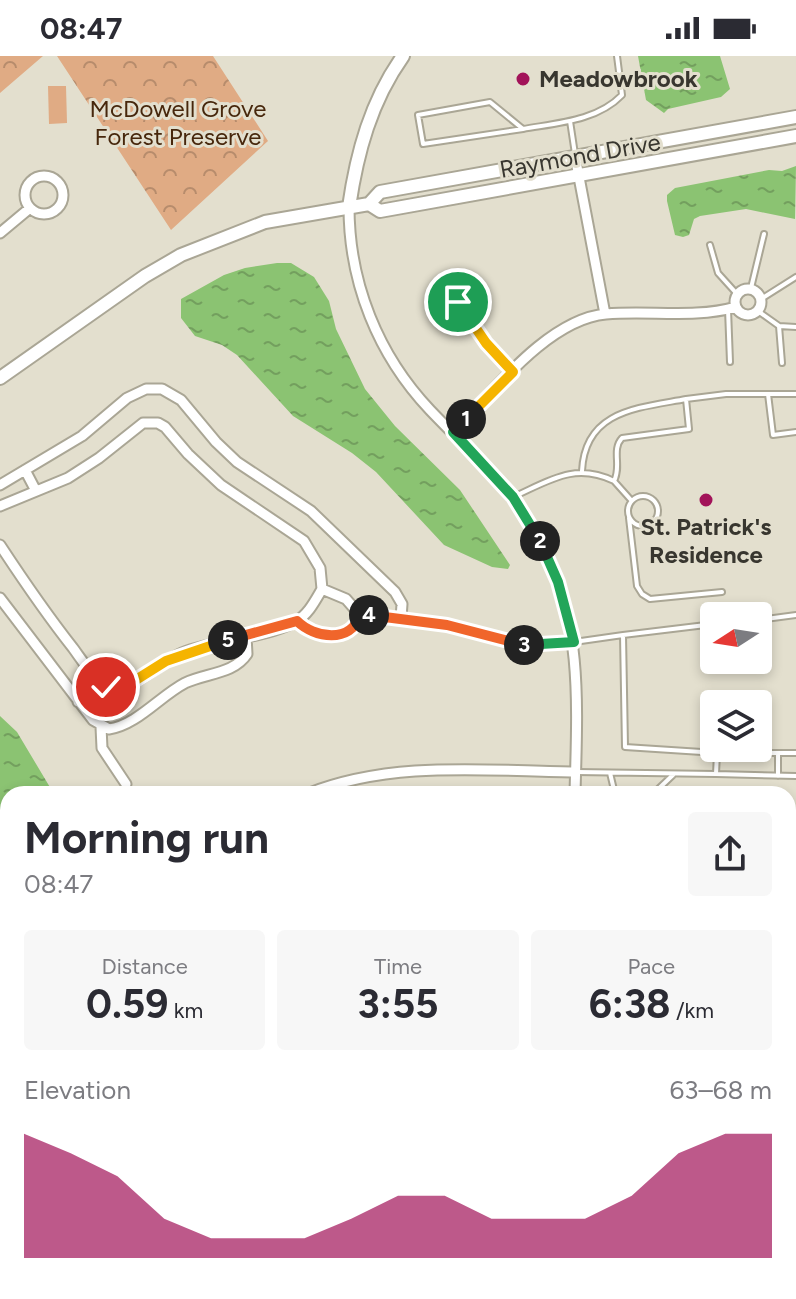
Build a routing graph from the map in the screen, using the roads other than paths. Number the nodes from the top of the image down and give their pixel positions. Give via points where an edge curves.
1 (403, 56) edge
2 (617, 56) edge
3 (796, 117) edge
4 (570, 121) junction
5 (523, 129) junction
6 (796, 136) edge
7 (575, 156) junction
8 (579, 175) junction
9 (369, 204) junction
10 (349, 207) junction
11 (30, 208) junction
12 (0, 233) edge
13 (764, 234) dead end
14 (710, 245) dead end
15 (796, 277) edge
16 (751, 288) junction
17 (737, 294) junction
18 (761, 299) junction
19 (732, 308) junction
20 (468, 309) dead end
21 (758, 311) junction
22 (605, 314) junction
23 (779, 326) junction
24 (796, 327) edge
25 (730, 362) dead end
26 (782, 363) dead end
27 (513, 372) junction
28 (0, 378) edge
29 (768, 394) junction
30 (796, 394) edge
31 (686, 399) junction
32 (453, 432) junction
33 (796, 432) edge
34 (25, 470) junction
35 (582, 471) junction
36 (614, 481) junction
37 (0, 485) edge
38 (36, 491) junction
39 (513, 497) junction
40 (631, 500) junction
41 (0, 506) edge
42 (629, 518) junction
43 (0, 545) edge
44 (322, 589) junction
45 (722, 592) dead end
46 (0, 598) edge
47 (360, 615) junction
48 (796, 615) edge
49 (401, 618) junction
50 (772, 618) edge
51 (297, 621) junction
52 (700, 626) edge
53 (623, 635) junction
54 (246, 636) junction
55 (574, 642) junction
56 (100, 682) junction
57 (78, 702) junction
58 (101, 727) junction
59 (700, 752) edge
60 (772, 753) edge
61 (778, 753) junction
62 (796, 753) edge
63 (717, 762) edge
64 (576, 772) junction
65 (610, 773) junction
66 (674, 774) junction
67 (716, 774) junction
68 (778, 776) junction
69 (796, 776) edge
70 (126, 784) dead end
71 (330, 786) edge
72 (575, 786) edge
73 (613, 786) edge
74 (661, 786) edge

1 - 10 street via 367,124
2 - 4 lane via 622,95 610,107
3 - 7 street, Raymond Drive
4 - 5 lane
4 - 7 lane
5 - 5 lane via 490,102 418,115 423,144
6 - 8 street, Raymond Drive
7 - 8 street
7 - 9 street, Raymond Drive via 380,192
8 - 9 street, Raymond Drive via 380,211
8 - 22 street
9 - 10 street, Raymond Drive
10 - 28 street, Raymond Drive via 265,222 181,255
10 - 32 street via 358,280 375,328 405,380
11 - 11 street via 43,215 57,210 63,197 59,183 46,176 32,181 25,194
11 - 12 street
13 - 16 lane
14 - 17 lane via 718,273
15 - 18 lane
16 - 17 street
16 - 18 street
17 - 19 street
18 - 21 street
19 - 21 street via 746,315
19 - 22 street via 709,314
19 - 25 lane
20 - 27 street via 477,331
21 - 23 lane
22 - 27 street via 570,325
23 - 24 lane
23 - 26 lane
27 - 32 street
29 - 30 lane
29 - 31 lane
29 - 33 lane via 773,435
31 - 35 lane via 609,419 585,447
31 - 36 lane via 689,429 618,442
32 - 39 street
34 - 37 street
34 - 38 street
34 - 49 street via 82,436 137,392 170,392 231,457 311,511 395,592 402,604
35 - 36 lane
35 - 39 lane
36 - 40 lane
38 - 41 street
38 - 44 street via 86,467 143,423 158,423 221,485 304,541 316,558
39 - 55 street via 558,582
40 - 42 lane
40 - 42 lane via 653,498 659,512 657,519 641,525
42 - 45 lane via 642,594 650,599
43 - 56 street
44 - 47 street via 346,599
44 - 51 street
46 - 57 street
47 - 49 street
47 - 51 street via 353,626 325,636
48 - 50 lane
49 - 55 street via 527,645
51 - 54 street
52 - 53 lane
53 - 55 lane
53 - 59 lane via 625,747
54 - 56 street via 183,653 117,690
54 - 58 street via 247,654 235,666 186,683 114,728
55 - 64 street
56 - 57 street
57 - 58 street
58 - 70 street via 102,748
60 - 61 lane
61 - 62 lane
61 - 68 lane
63 - 67 lane
64 - 65 lane
64 - 71 street via 395,772
64 - 72 street
65 - 66 lane
65 - 73 lane
66 - 67 lane
66 - 74 lane
67 - 68 lane
68 - 69 lane

